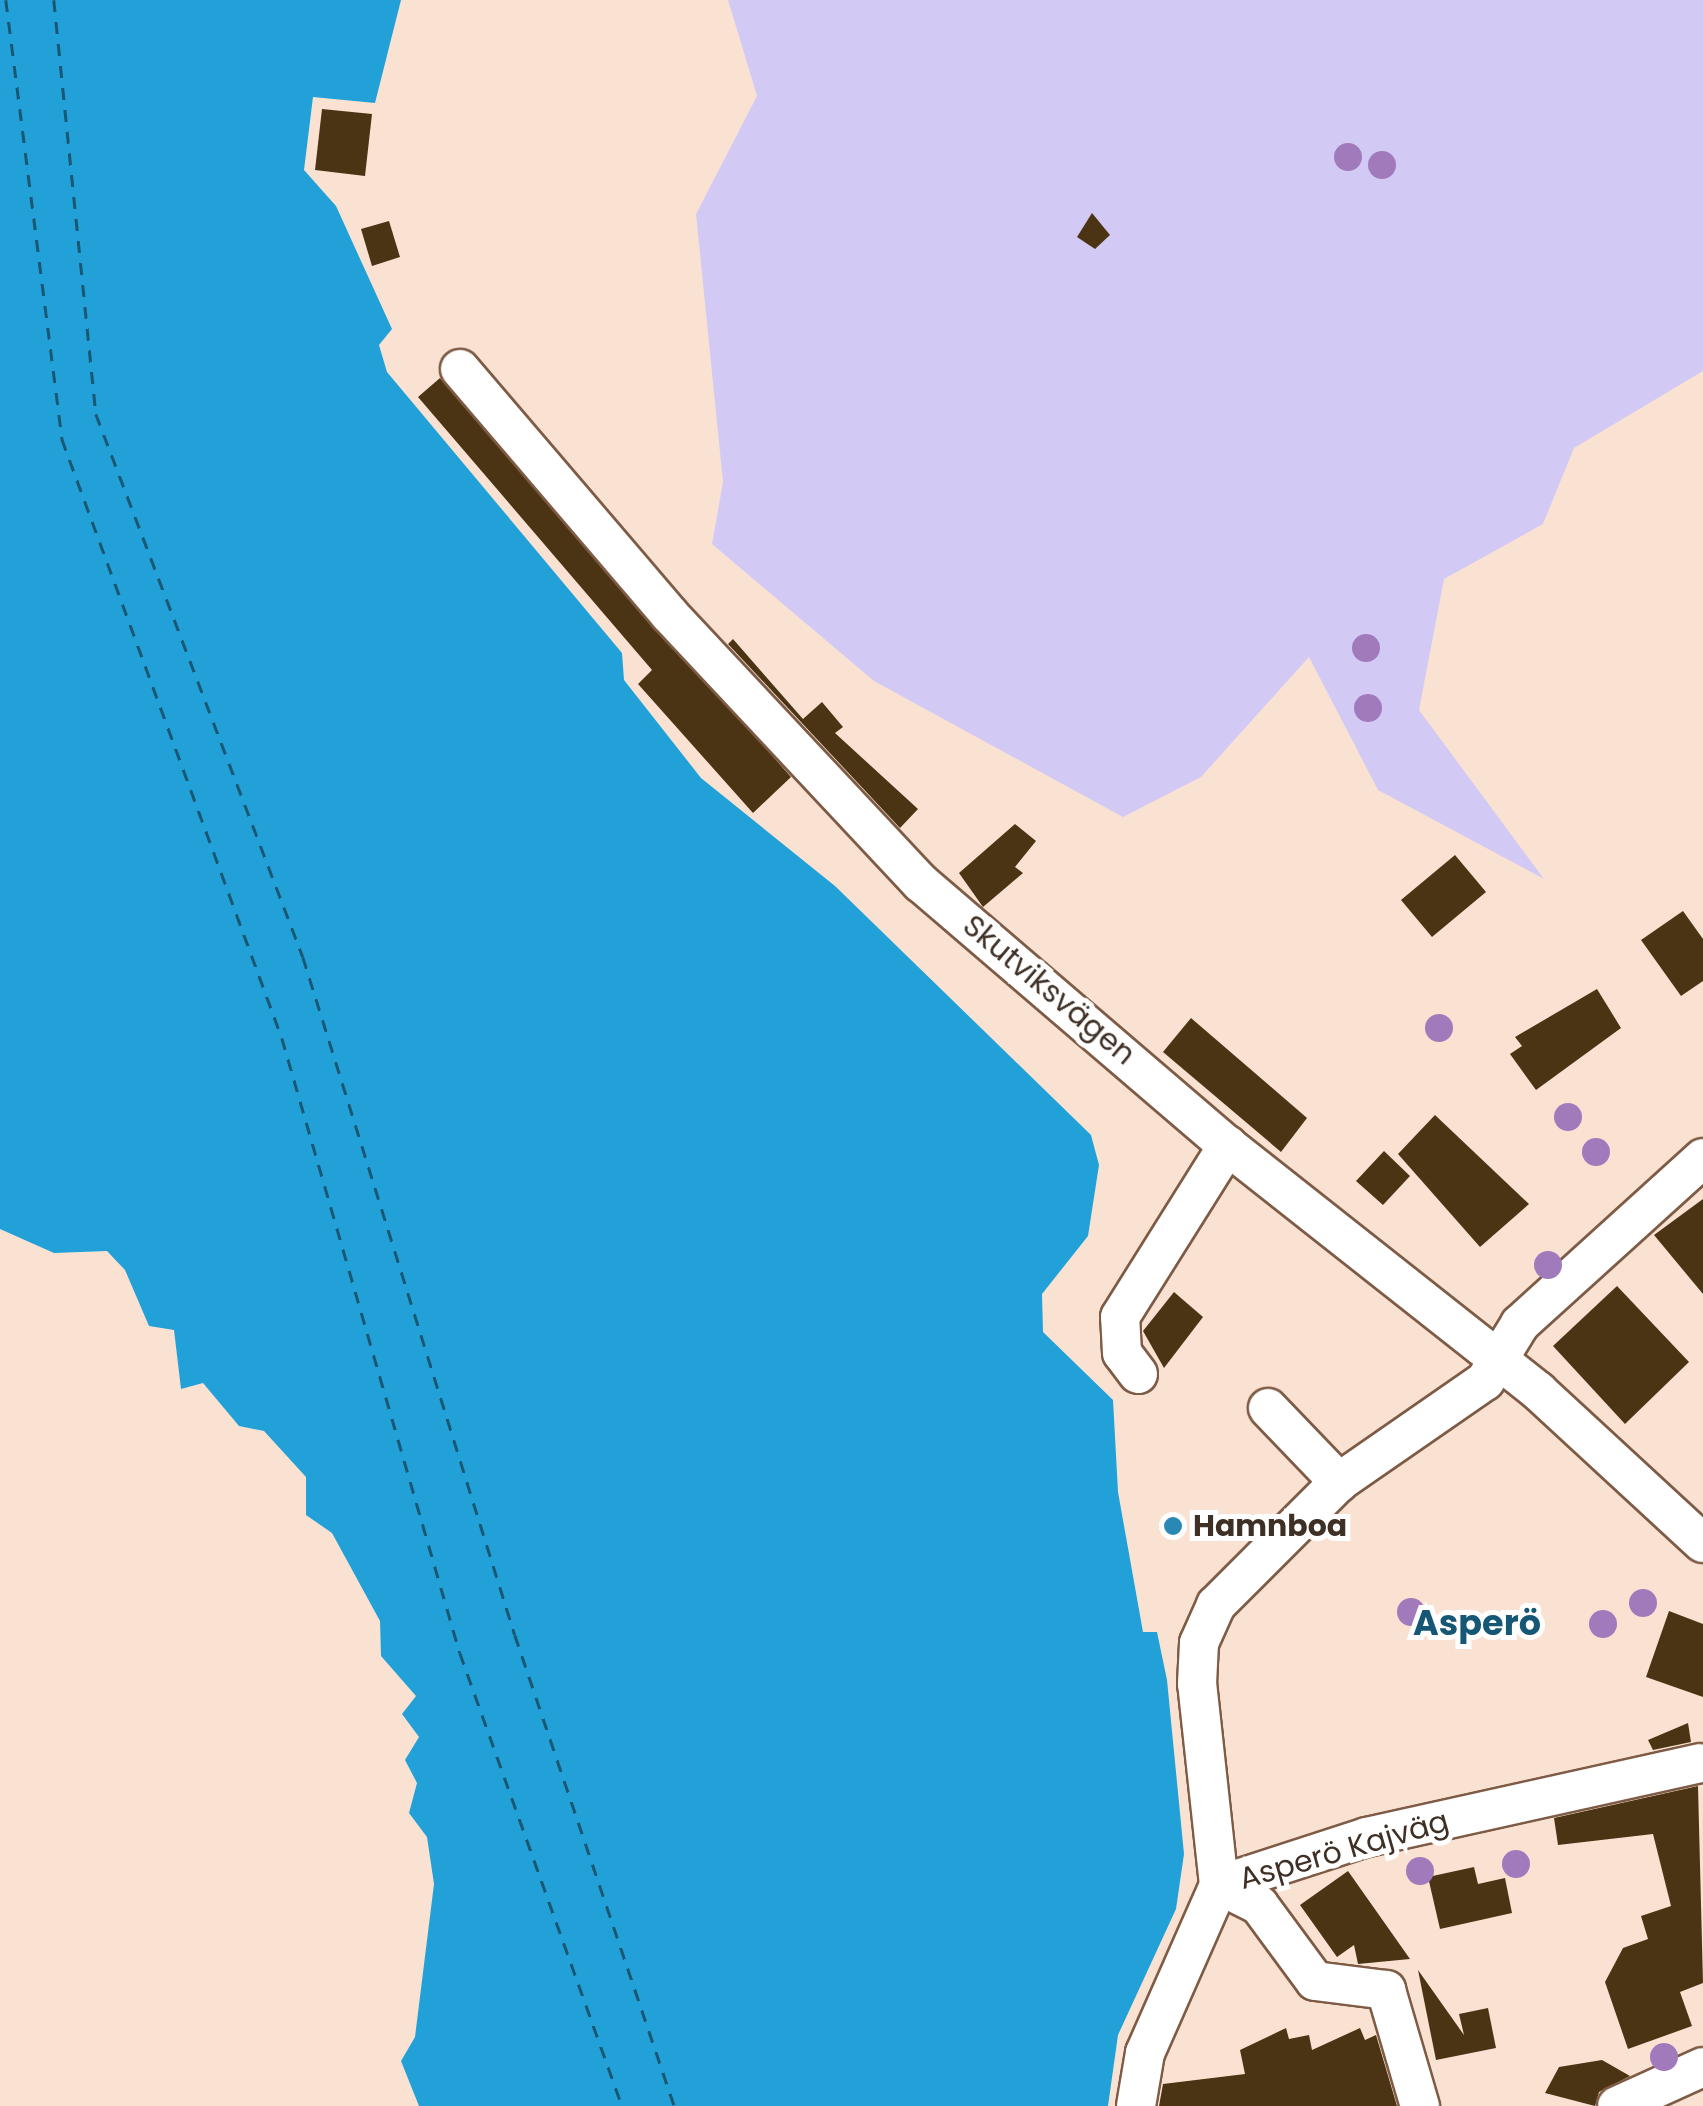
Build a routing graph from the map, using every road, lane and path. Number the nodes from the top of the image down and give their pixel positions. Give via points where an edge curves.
1 (460, 370) dead end
2 (1228, 1145) junction
3 (1703, 1158) edge
4 (1502, 1361) junction
5 (1138, 1374) dead end
6 (1268, 1408) dead end
7 (1340, 1482) junction
8 (1703, 1543) edge
9 (1702, 1760) edge
10 (1219, 1885) junction
11 (1703, 2066) edge
12 (1136, 2106) edge
13 (1420, 2106) edge
14 (1617, 2106) edge

1 - 2 street, Skutviksvägen via 896,858
2 - 4 street, Skutviksvägen
2 - 5 street via 1120,1318 1122,1353
3 - 4 street via 1520,1324
4 - 7 street
4 - 8 street, Skutviksvägen
6 - 7 street
7 - 10 street via 1234,1579 1198,1643
9 - 10 street, Asperö Kajväg via 1368,1837
10 - 12 street, Asperö Kajväg via 1145,2053
10 - 13 street via 1259,1905 1315,1980 1386,1990
11 - 14 street

